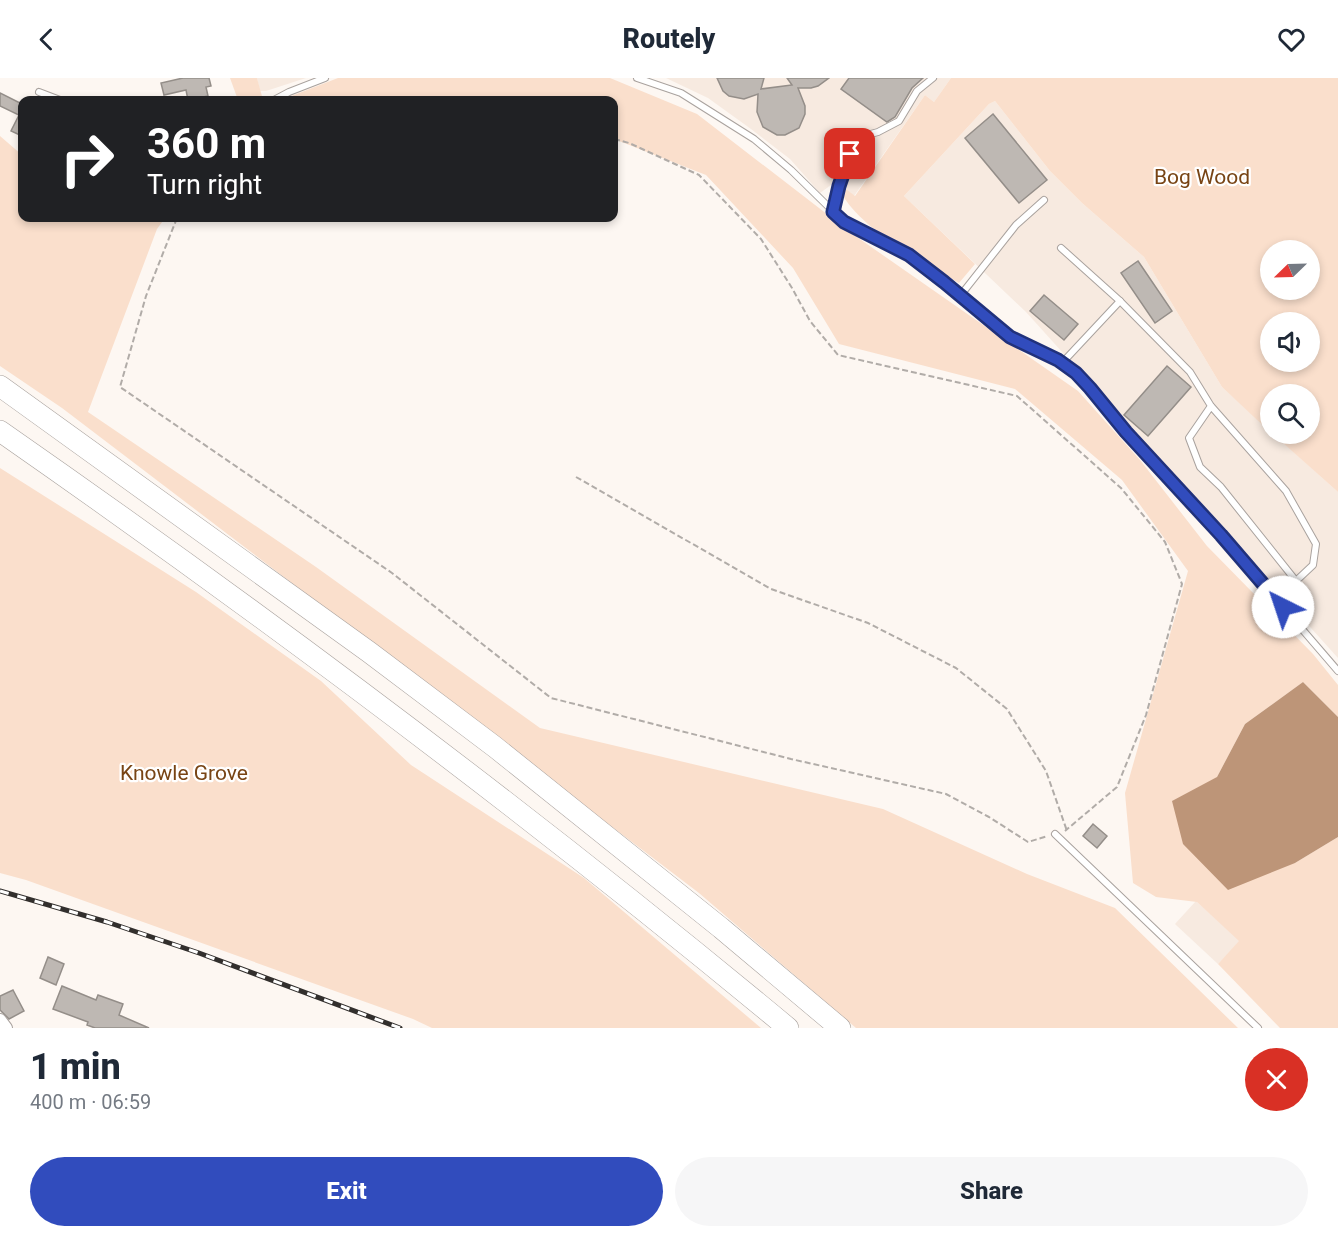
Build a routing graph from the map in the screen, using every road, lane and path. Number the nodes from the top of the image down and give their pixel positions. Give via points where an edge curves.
1 (325, 78) edge
2 (637, 78) edge
3 (933, 78) edge
4 (39, 92) dead end
5 (50, 96) edge
6 (283, 96) edge
7 (618, 140) edge
8 (1044, 200) dead end
9 (833, 212) junction
10 (175, 222) edge
11 (1062, 248) dead end
12 (960, 296) junction
13 (1120, 301) junction
14 (1062, 363) junction
15 (0, 386) edge
16 (1211, 406) junction
17 (0, 431) edge
18 (576, 477) dead end
19 (1338, 671) edge
20 (1068, 831) junction
21 (1054, 834) junction
22 (0, 1020) edge
23 (6, 1028) edge
24 (788, 1028) edge
25 (840, 1028) edge
26 (1258, 1028) edge

1 - 6 lane
2 - 9 lane via 681,93 754,139
3 - 9 lane via 917,92 899,121 856,138
4 - 5 lane
7 - 20 path via 699,175 761,239 810,321 838,355 1017,396 1121,488 1165,542 1182,584 1146,715 1117,787
8 - 12 lane via 1016,225
9 - 12 lane via 844,222 909,255
10 - 21 path via 146,296 120,387 392,573 551,698 946,794 1028,842
11 - 13 lane
12 - 14 lane via 1010,337
13 - 14 lane
13 - 16 lane via 1190,372
14 - 19 lane via 1090,388
15 - 25 highway via 486,740
16 - 16 lane via 1286,491 1316,544 1313,565 1296,581 1221,487 1200,467 1189,438
17 - 24 highway via 415,730 652,915
18 - 20 path via 771,589 868,623 956,668 1007,709 1046,771
20 - 21 path
21 - 26 lane
22 - 23 street

